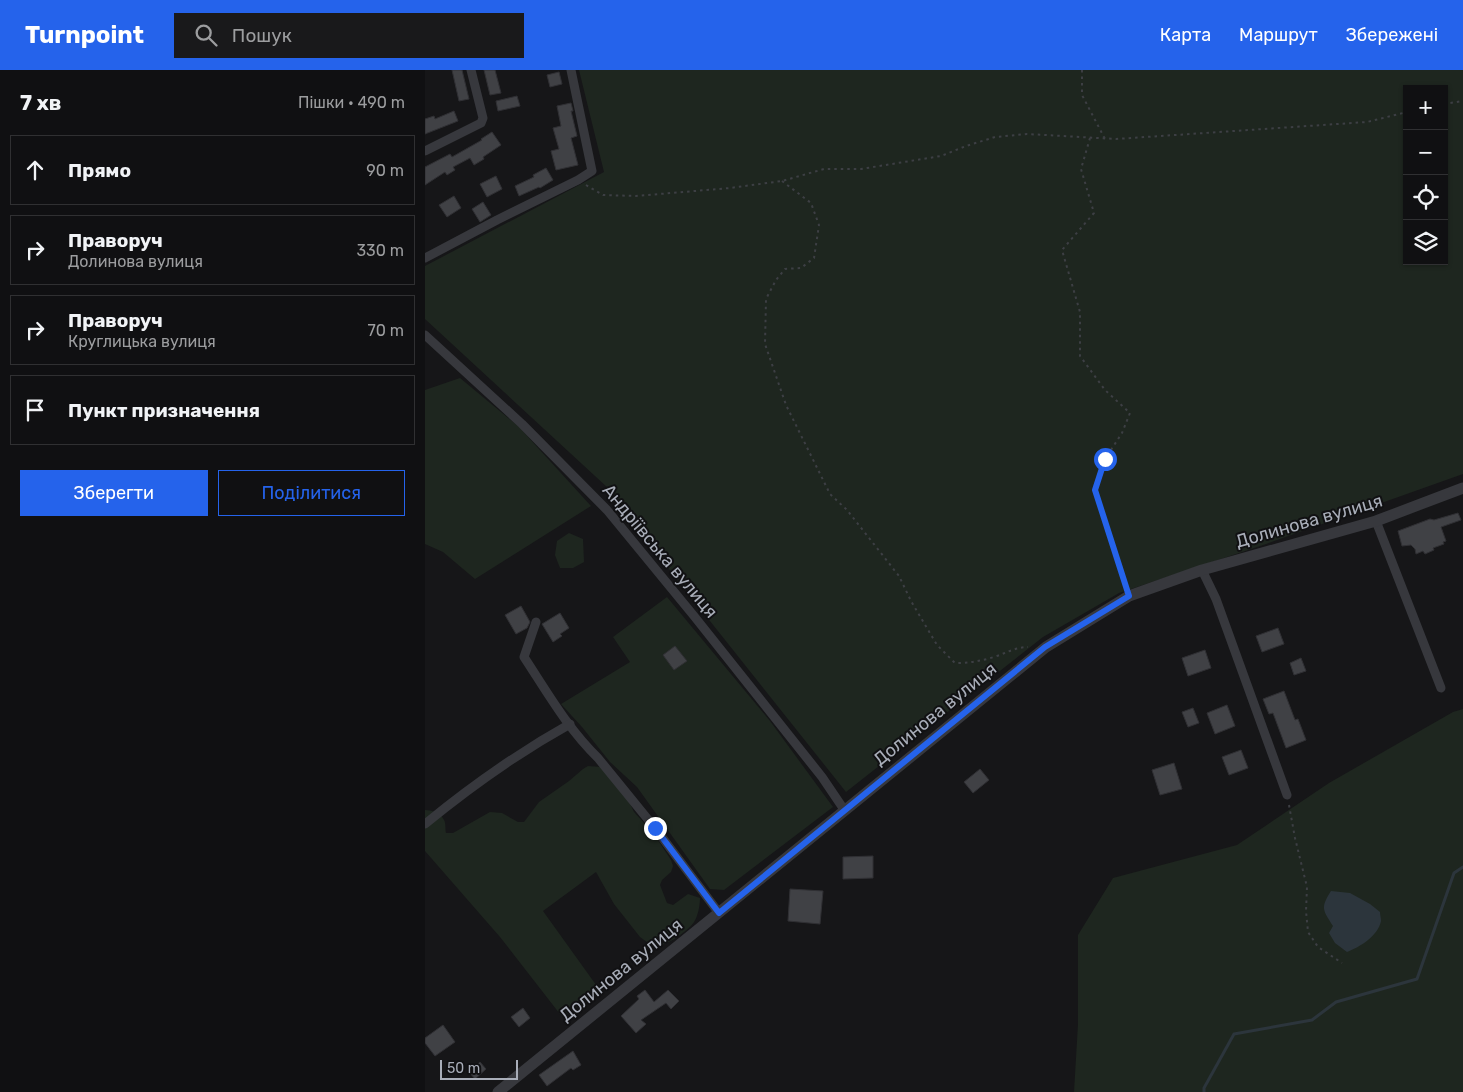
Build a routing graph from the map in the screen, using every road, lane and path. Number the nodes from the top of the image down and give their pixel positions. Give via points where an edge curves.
1 (471, 70) edge
2 (571, 70) edge
3 (1082, 70) edge
4 (1463, 101) edge
5 (1448, 103) edge
6 (1403, 113) edge
7 (1091, 138) junction
8 (1105, 139) junction
9 (425, 151) edge
10 (578, 180) junction
11 (782, 181) junction
12 (425, 258) edge
13 (425, 334) edge
14 (1463, 488) edge
15 (1376, 521) junction
16 (1202, 570) junction
17 (1129, 596) junction
18 (536, 622) dead end
19 (1045, 647) junction
20 (1441, 688) dead end
21 (570, 724) junction
22 (1287, 795) joint
23 (845, 810) junction
24 (425, 824) edge
25 (719, 913) junction
26 (1342, 964) dead end
27 (499, 1092) edge

1 - 9 street via 483,118 481,123
2 - 10 street via 592,171
3 - 8 path via 1082,95
4 - 5 path
6 - 8 path via 1367,122
7 - 8 path
7 - 11 path via 1027,134 995,137 941,156 861,169 823,169
7 - 17 path via 1081,169 1094,212 1062,250 1080,312 1080,356 1105,390 1130,413 1122,433 1105,459 1095,490
10 - 11 path via 603,195 636,196
10 - 12 street
11 - 19 path via 811,203 819,225 815,258 801,268 785,270 766,300 765,344 786,405 830,494 847,510 899,576 937,645 955,663 972,663 1020,647
13 - 23 street, Андріївська вулиця via 522,424 607,510
14 - 15 street, Долинова вулиця
15 - 16 street, Долинова вулиця
15 - 20 street
16 - 17 street, Долинова вулиця
16 - 22 street
17 - 19 street, Долинова вулиця
18 - 21 street via 524,657
19 - 23 street, Долинова вулиця
21 - 24 street via 535,744
21 - 25 street
22 - 26 path via 1307,887 1308,932 1318,947
23 - 25 street, Долинова вулиця
25 - 27 street, Долинова вулиця

